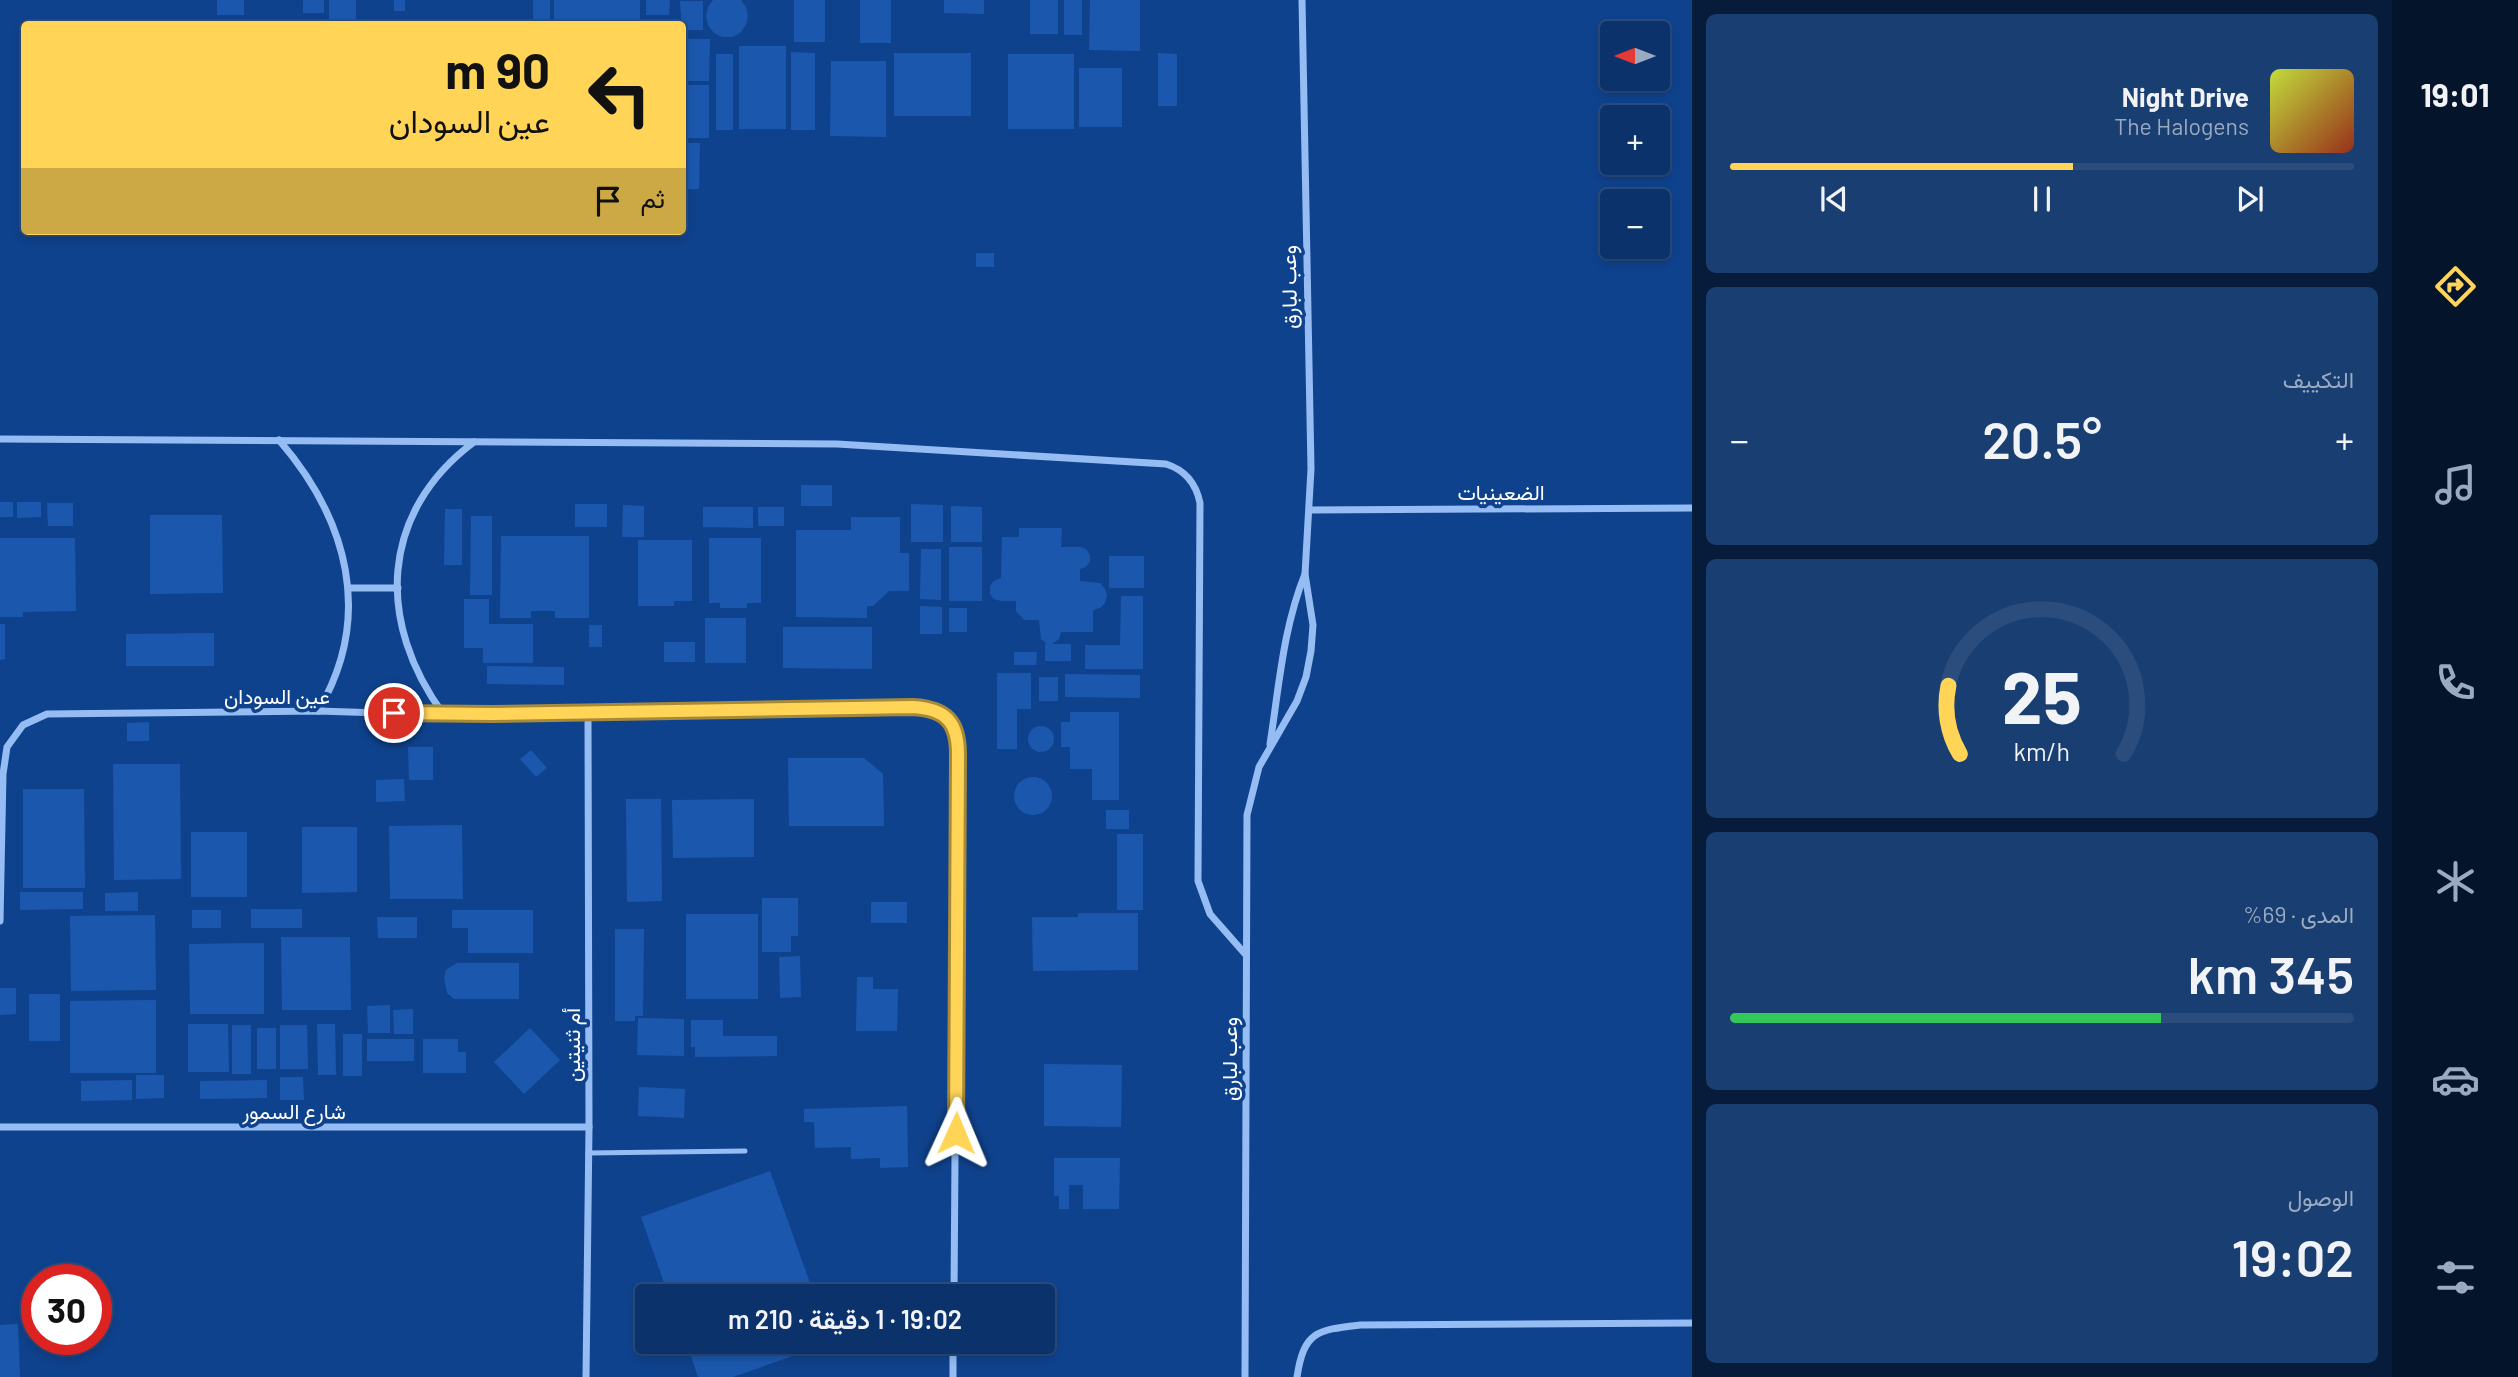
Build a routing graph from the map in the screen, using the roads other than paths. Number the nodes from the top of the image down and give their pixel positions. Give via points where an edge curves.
1 (1302, 0) edge
2 (0, 439) edge
3 (279, 440) junction
4 (474, 442) junction
5 (1692, 508) edge
6 (1310, 510) junction
7 (1306, 574) junction
8 (348, 588) junction
9 (398, 588) junction
10 (318, 711) junction
11 (588, 713) junction
12 (444, 715) junction
13 (1270, 745) junction
14 (0, 920) edge
15 (1246, 955) junction
16 (0, 1128) edge
17 (589, 1128) junction
18 (745, 1151) dead end
19 (588, 1153) junction
20 (954, 1284) edge
21 (1692, 1323) edge
22 (953, 1354) edge
23 (586, 1377) edge
24 (953, 1377) edge
25 (1245, 1377) edge
26 (1297, 1377) edge

1 - 6 street, وعب لبارق
2 - 3 street
3 - 4 street
3 - 8 street via 326,508 337,534
4 - 9 street via 437,474 411,516 403,539
4 - 15 street via 837,444 1176,467 1193,482 1200,503 1198,881 1210,914
5 - 6 street, الضعينيات
6 - 7 street, وعب لبارق
7 - 13 street, وعب لبارق via 1286,638
7 - 13 street, وعب لبارق via 1312,625 1306,677
8 - 9 street
8 - 10 street via 341,664
9 - 12 street via 409,655
10 - 12 street, عين السودان
10 - 14 street, عين السودان via 47,714 23,725 7,747 3,774
11 - 12 street, عين السودان
11 - 17 street, أم ثنيتين
11 - 20 street, عين السودان via 913,707 932,708 948,718 958,735
13 - 15 street, وعب لبارق via 1259,767 1247,815
15 - 25 street, وعب لبارق
16 - 17 street, شارع السمور
17 - 19 street, أم ثنيتين
18 - 19 lane
19 - 23 street, أم ثنيتين
21 - 26 street via 1328,1329 1311,1338 1300,1354
22 - 24 street

